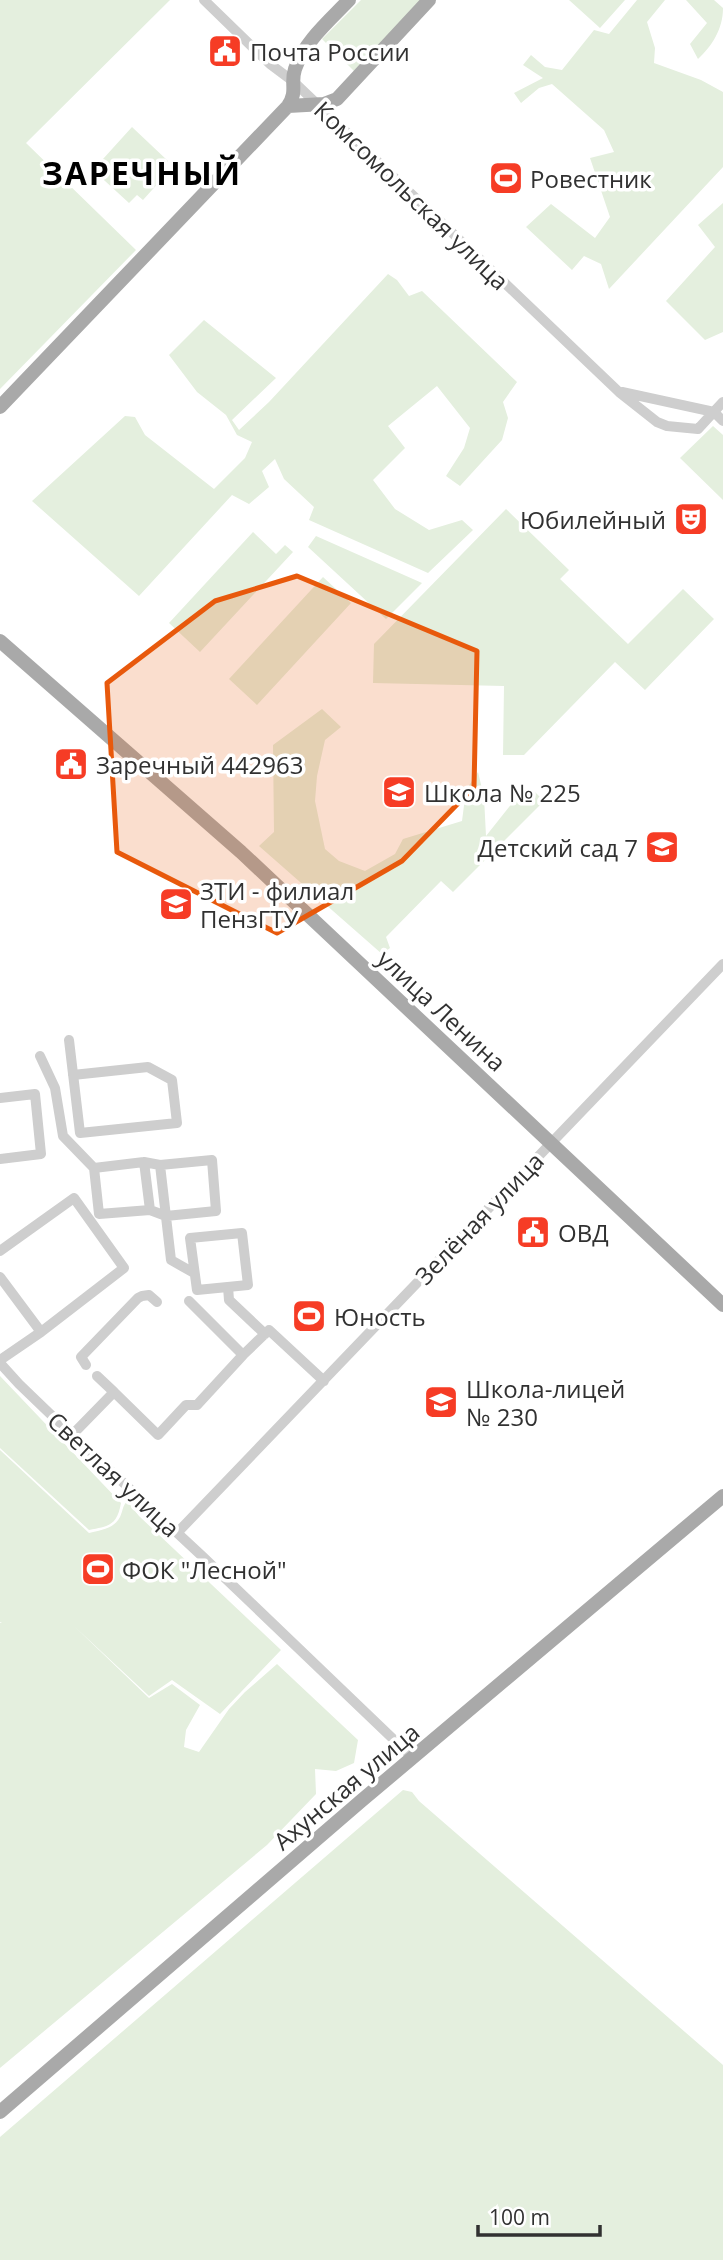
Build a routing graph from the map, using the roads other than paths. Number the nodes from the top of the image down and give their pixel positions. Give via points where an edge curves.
1 (204, 0) edge
2 (349, 0) edge
3 (429, 0) edge
4 (304, 50) junction
5 (270, 64) junction
6 (294, 82) junction
7 (344, 91) junction
8 (317, 104) junction
9 (288, 106) junction
10 (339, 124) junction
11 (619, 391) junction
12 (659, 400) junction
13 (723, 402) edge
14 (0, 407) edge
15 (714, 412) junction
16 (652, 418) junction
17 (723, 421) edge
18 (0, 641) edge
19 (723, 964) edge
20 (69, 1040) dead end
21 (40, 1056) dead end
22 (73, 1076) junction
23 (0, 1098) edge
24 (550, 1143) junction
25 (0, 1159) edge
26 (144, 1162) junction
27 (160, 1166) junction
28 (94, 1168) junction
29 (150, 1210) junction
30 (166, 1216) junction
31 (190, 1238) junction
32 (169, 1240) junction
33 (0, 1251) edge
34 (194, 1273) junction
35 (0, 1277) edge
36 (228, 1287) junction
37 (188, 1301) dead end
38 (157, 1302) dead end
39 (723, 1305) edge
40 (41, 1332) junction
41 (265, 1334) junction
42 (243, 1355) junction
43 (0, 1362) edge
44 (86, 1365) dead end
45 (97, 1376) dead end
46 (324, 1381) junction
47 (114, 1392) junction
48 (72, 1435) junction
49 (723, 1496) edge
50 (177, 1533) junction
51 (413, 1758) junction
52 (0, 2112) edge

1 - 5 street, Комсомольская улица
2 - 4 main road
3 - 7 main road
4 - 5 street via 288,62
4 - 6 main road
5 - 6 street, Комсомольская улица
6 - 8 street, Комсомольская улица
6 - 9 main road
7 - 8 main road via 330,102
7 - 10 street via 337,109
8 - 9 main road
8 - 10 street, Комсомольская улица
9 - 14 main road
10 - 11 street, Комсомольская улица
11 - 12 street
11 - 16 street, Комсомольская улица
12 - 15 street
12 - 16 street via 651,408
13 - 15 street
15 - 16 street, Комсомольская улица via 698,429 667,426
15 - 17 street
18 - 24 main road, улица Ленина via 232,844
19 - 24 street, Зелёная улица
20 - 22 street
21 - 28 street via 55,1088 63,1136
22 - 22 street via 148,1067 172,1080 177,1123 80,1133
23 - 25 street via 35,1094 41,1154
24 - 39 main road, улица Ленина
24 - 46 street, Зелёная улица
26 - 27 street
26 - 28 street
26 - 29 street
27 - 30 street
27 - 30 street via 212,1160 216,1211
28 - 29 street via 99,1214
29 - 30 street
30 - 32 street
31 - 32 street
31 - 34 street
31 - 36 street via 242,1233 248,1285
32 - 34 street via 171,1260
33 - 40 street via 74,1198 124,1268
34 - 36 street via 197,1290
35 - 40 street
36 - 41 street via 229,1300
37 - 42 street
38 - 44 street via 149,1295 138,1298 81,1357
40 - 43 street
41 - 42 street
41 - 46 street via 269,1330
42 - 47 street via 197,1405 186,1405 158,1434
43 - 48 street, Светлая улица
45 - 47 street
46 - 50 street, Зелёная улица
47 - 48 street
48 - 50 street, Светлая улица
49 - 51 main road, Ахунская улица
50 - 51 street, Светлая улица
51 - 52 main road, Ахунская улица

